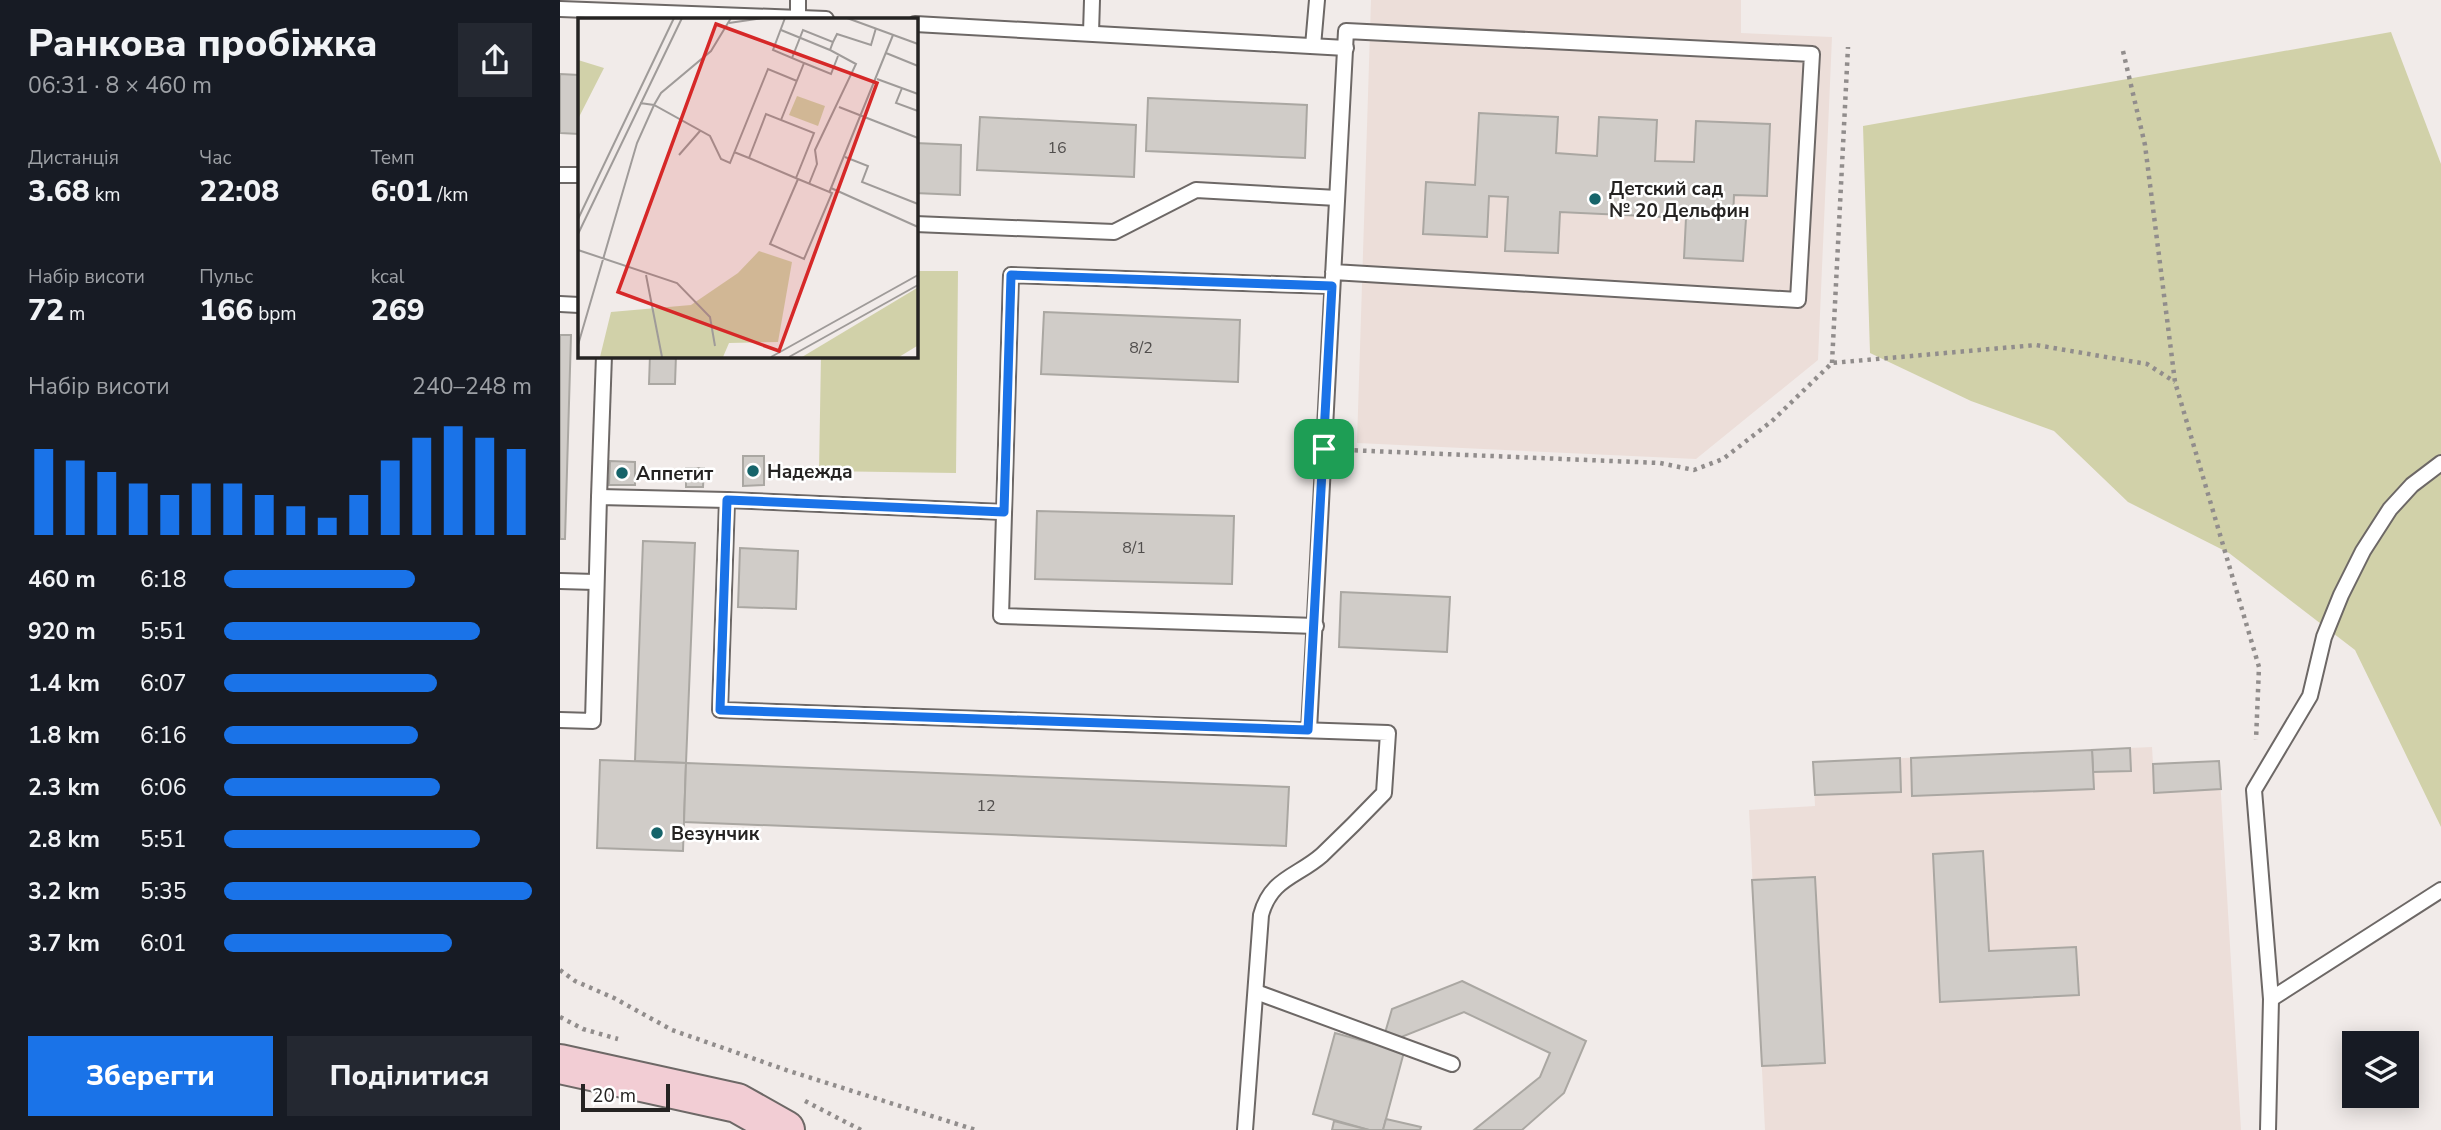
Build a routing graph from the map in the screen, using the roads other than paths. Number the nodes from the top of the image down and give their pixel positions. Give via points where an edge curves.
1 (798, 0) edge
2 (1091, 0) edge
3 (1317, 0) edge
4 (560, 9) edge
5 (774, 18) edge
6 (798, 18) edge
7 (917, 24) edge
8 (1091, 33) junction
9 (1312, 46) junction
10 (1346, 48) junction
11 (560, 175) edge
12 (578, 176) edge
13 (1337, 198) junction
14 (917, 224) edge
15 (1332, 279) junction
16 (560, 304) edge
17 (578, 305) edge
18 (604, 357) edge
19 (2441, 463) edge
20 (599, 497) junction
21 (727, 500) junction
22 (1004, 512) junction
23 (560, 581) edge
24 (595, 582) junction
25 (1316, 626) junction
26 (560, 720) edge
27 (1308, 730) junction
28 (2441, 890) edge
29 (1256, 992) junction
30 (2271, 999) junction
31 (560, 1064) edge
32 (1452, 1064) dead end
33 (785, 1130) edge
34 (1245, 1130) edge
35 (2268, 1130) edge

1 - 6 lane
2 - 8 lane
3 - 9 lane
4 - 5 lane
7 - 8 lane
8 - 9 lane
9 - 10 lane
10 - 13 lane
10 - 15 lane via 1346,31 1812,54 1799,286 1798,300
11 - 12 lane
13 - 14 lane via 1196,190 1114,232
13 - 15 lane
15 - 22 lane via 1011,275
15 - 25 lane
16 - 17 lane
18 - 20 lane
19 - 30 lane via 2390,509 2363,551 2325,637 2310,696 2254,790
20 - 21 lane
20 - 24 lane
21 - 22 lane
21 - 27 lane via 720,710
22 - 25 lane via 1001,616
23 - 24 lane
24 - 26 lane via 593,721
25 - 27 lane
27 - 29 lane via 1388,733 1384,793 1312,863 1285,878 1269,895 1261,915
28 - 30 lane
29 - 32 lane
29 - 34 lane
30 - 35 lane
31 - 33 street via 737,1103

